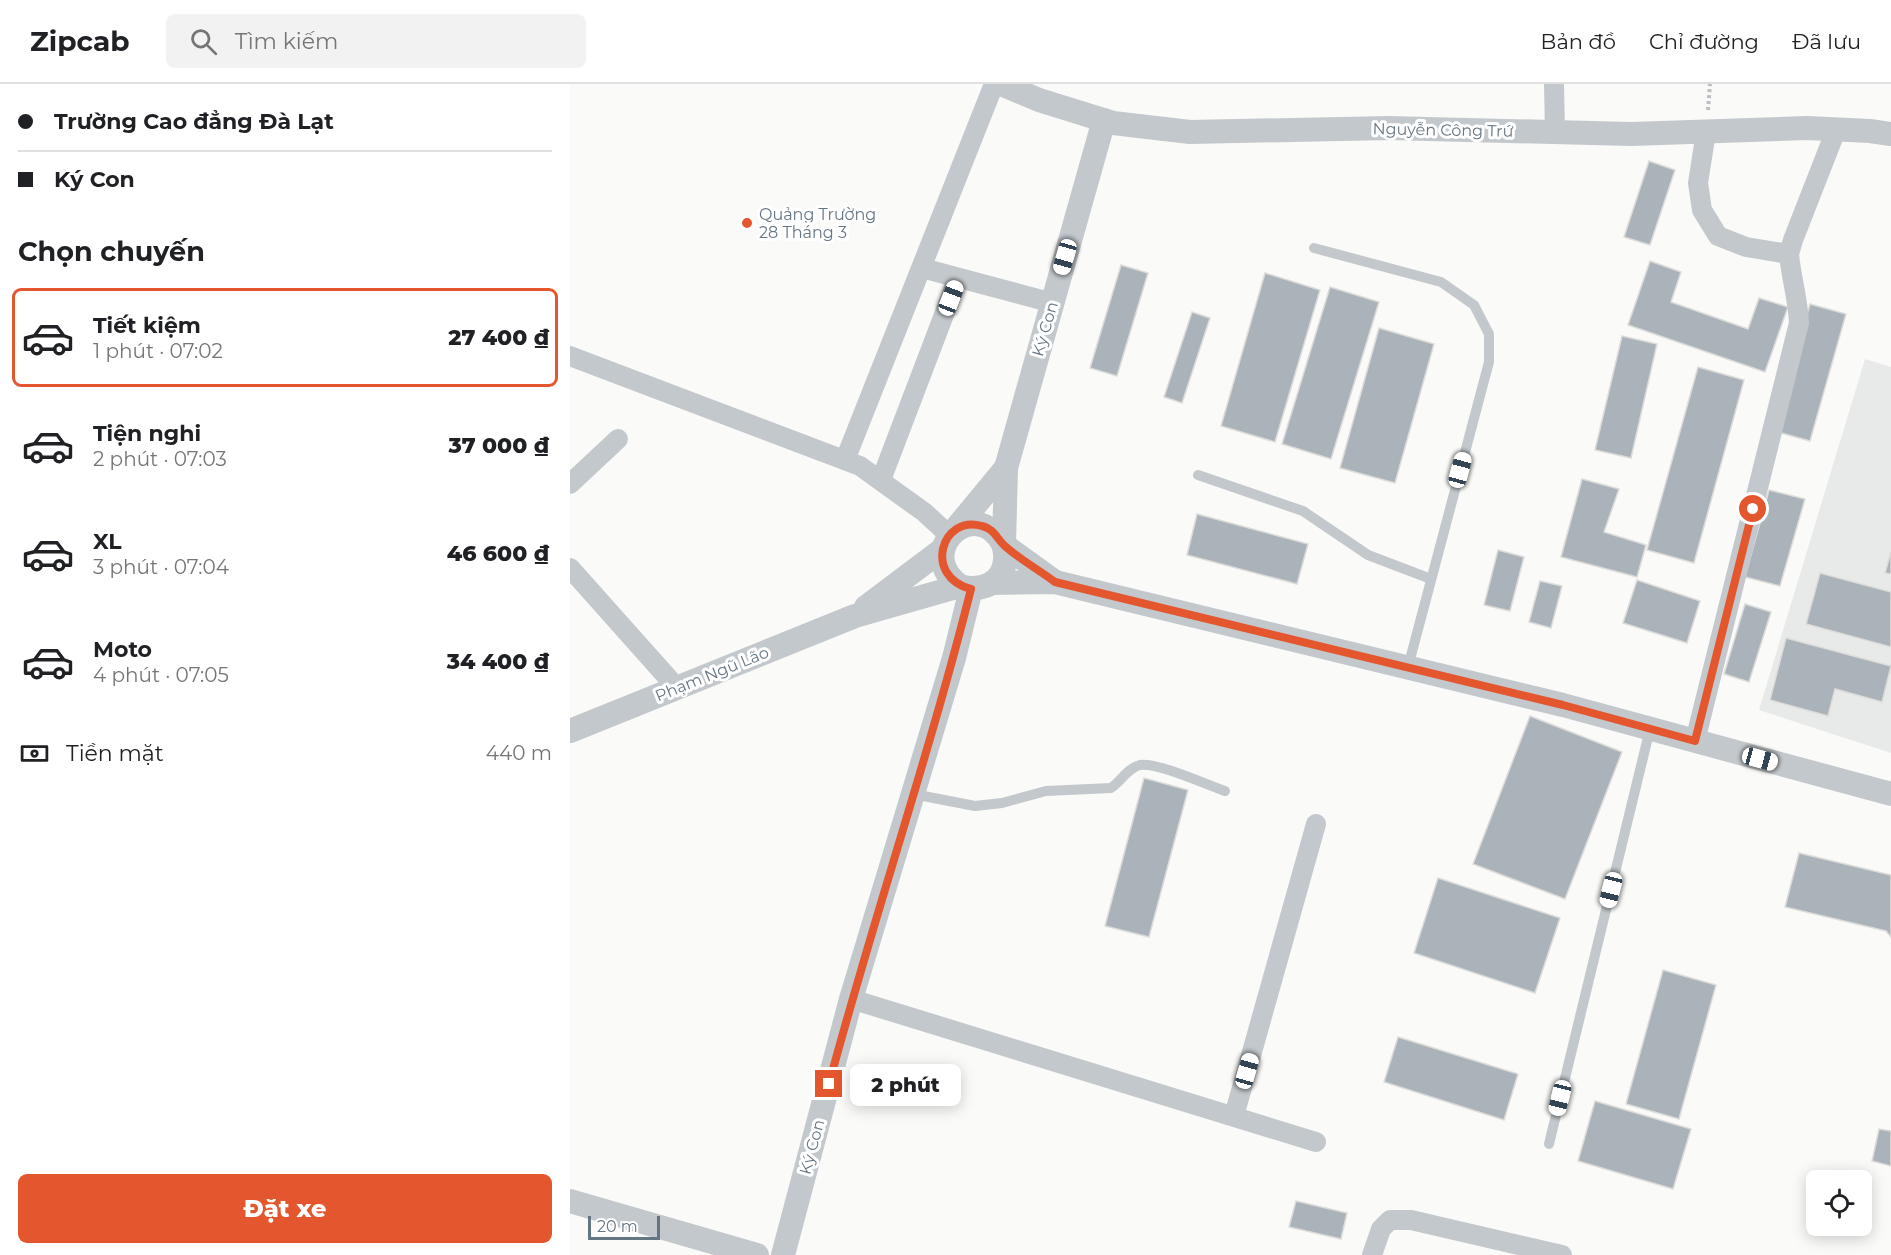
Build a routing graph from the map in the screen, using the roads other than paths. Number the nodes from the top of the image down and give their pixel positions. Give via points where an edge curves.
1 (994, 84) edge
2 (1001, 84) edge
3 (1554, 84) edge
4 (1041, 92) edge
5 (1104, 120) junction
6 (1836, 130) junction
7 (1555, 132) junction
8 (1706, 132) junction
9 (1891, 134) edge
10 (1314, 248) dead end
11 (1789, 254) junction
12 (922, 268) junction
13 (958, 278) junction
14 (1053, 303) junction
15 (570, 356) edge
16 (618, 439) dead end
17 (845, 460) junction
18 (1006, 468) junction
19 (1198, 475) dead end
20 (880, 480) junction
21 (570, 484) edge
22 (949, 539) junction
23 (1004, 545) junction
24 (570, 568) edge
25 (1431, 579) junction
26 (1055, 582) junction
27 (975, 586) junction
28 (855, 616) junction
29 (1407, 668) junction
30 (677, 688) junction
31 (1650, 729) junction
32 (570, 731) edge
33 (1695, 741) junction
34 (1226, 791) dead end
35 (913, 794) junction
36 (1891, 794) edge
37 (1316, 824) dead end
38 (851, 999) junction
39 (1234, 1116) junction
40 (1316, 1142) dead end
41 (1549, 1144) dead end
42 (570, 1201) edge
43 (757, 1255) edge
44 (783, 1255) edge
45 (1372, 1255) edge
46 (1562, 1255) edge

1 - 12 street
2 - 4 street, Nguyễn Công Trứ
3 - 7 street
4 - 5 street, Nguyễn Công Trứ
5 - 7 street, Nguyễn Công Trứ via 1190,132 1388,128
5 - 14 street, Ký Con
6 - 8 street, Nguyễn Công Trứ
6 - 9 street, Nguyễn Công Trứ
6 - 11 street
7 - 8 street, Nguyễn Công Trứ
8 - 11 street via 1698,183 1701,210 1718,236 1746,247
10 - 25 lane via 1441,282 1474,305 1489,334 1489,362
11 - 33 street via 1799,323
12 - 13 street
12 - 17 street
13 - 14 street
13 - 20 street
14 - 18 street, Ký Con
15 - 17 street
16 - 21 street
17 - 20 street
18 - 22 street, Ký Con
18 - 23 street, Ký Con
19 - 25 lane via 1303,511 1368,555
20 - 22 street via 924,512
22 - 23 street via 962,527 982,526
22 - 27 street via 942,560 945,571 951,580
22 - 28 street, Phạm Ngũ Lão
23 - 26 street
23 - 27 street via 1005,566 1000,576
24 - 30 street
25 - 29 lane
26 - 27 street, Phạm Ngũ Lão
26 - 29 street
27 - 28 street, Phạm Ngũ Lão
27 - 35 street, Ký Con
28 - 30 street, Phạm Ngũ Lão
29 - 31 street
30 - 32 street, Phạm Ngũ Lão
31 - 33 street
31 - 41 lane
33 - 36 street
34 - 35 lane via 1141,765 1129,770 1111,788 1046,791 1002,803 975,806
35 - 38 street, Ký Con
37 - 39 street
38 - 39 street
38 - 44 street, Ký Con
39 - 40 street
42 - 43 street
45 - 46 street via 1381,1229 1390,1220 1411,1220

